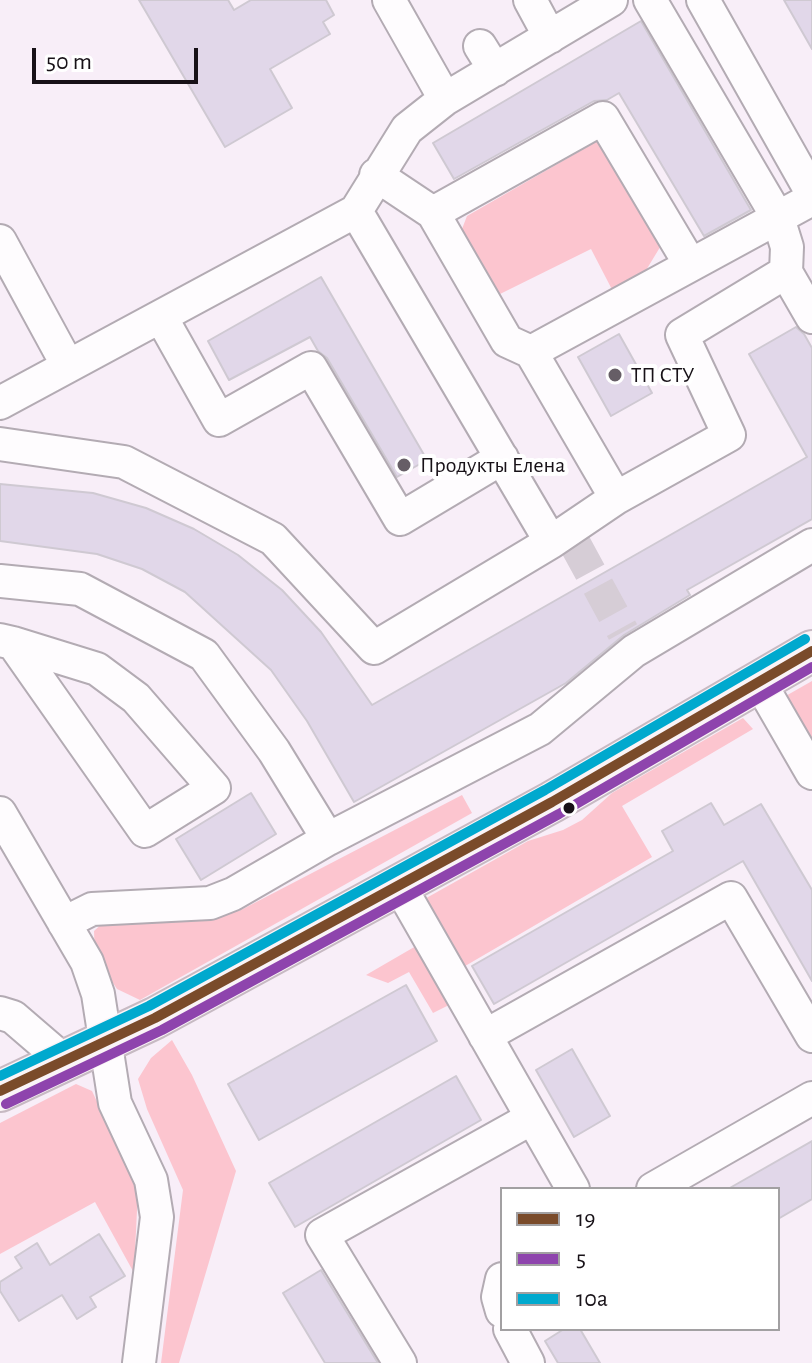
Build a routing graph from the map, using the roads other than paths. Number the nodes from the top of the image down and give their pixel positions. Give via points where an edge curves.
1 (389, 0) edge
2 (530, 0) edge
3 (611, 0) edge
4 (650, 0) edge
5 (703, 0) edge
6 (550, 37) junction
7 (445, 99) junction
8 (803, 154) edge
9 (376, 175) junction
10 (812, 193) edge
11 (812, 199) edge
12 (356, 211) junction
13 (433, 213) junction
14 (778, 218) junction
15 (0, 241) edge
16 (690, 264) junction
17 (786, 272) junction
18 (161, 317) junction
19 (812, 317) edge
20 (531, 352) junction
21 (68, 366) junction
22 (0, 403) edge
23 (0, 444) edge
24 (502, 458) junction
25 (616, 498) junction
26 (565, 539) junction
27 (812, 545) edge
28 (0, 581) edge
29 (6, 642) edge
30 (812, 651) edge
31 (760, 683) junction
32 (812, 773) edge
33 (4, 830) edge
34 (328, 839) junction
35 (399, 885) junction
36 (64, 923) junction
37 (0, 1013) edge
38 (485, 1036) junction
39 (812, 1036) edge
40 (104, 1042) junction
41 (63, 1060) junction
42 (0, 1091) edge
43 (812, 1098) edge
44 (532, 1118) junction
45 (572, 1187) edge
46 (656, 1187) edge
47 (511, 1331) edge
48 (526, 1362) edge
49 (139, 1363) edge
50 (400, 1363) edge

1 - 7 street
2 - 6 street
3 - 6 street
4 - 14 street
5 - 8 street
6 - 7 street via 488,58
7 - 9 street via 407,129
8 - 10 street
9 - 12 street
9 - 13 street
11 - 14 street
12 - 18 street
12 - 24 street
13 - 16 street via 603,118
13 - 20 street via 507,341
14 - 16 street
14 - 17 street via 787,247
15 - 21 street
16 - 20 street
17 - 19 street
17 - 25 street via 682,335 729,435
18 - 21 street
18 - 24 street via 219,420 311,368 400,519
20 - 25 street
21 - 22 street
23 - 26 street via 124,462 273,539 374,648
24 - 26 street
25 - 26 street
27 - 34 street via 628,642 540,729
28 - 34 street via 80,589 204,655 274,751
29 - 29 street via 97,669 136,698 214,788 145,831
30 - 31 main road
31 - 32 street
31 - 35 main road
33 - 36 street
34 - 36 street via 210,903 92,909
35 - 38 street
35 - 40 main road
36 - 40 street via 98,994
37 - 41 street via 13,1017
38 - 39 street via 731,898
38 - 44 street
40 - 41 main road
40 - 49 street via 115,1103 151,1180 157,1217
41 - 42 main road
43 - 46 street
44 - 45 street
44 - 50 street via 322,1235
47 - 48 street

